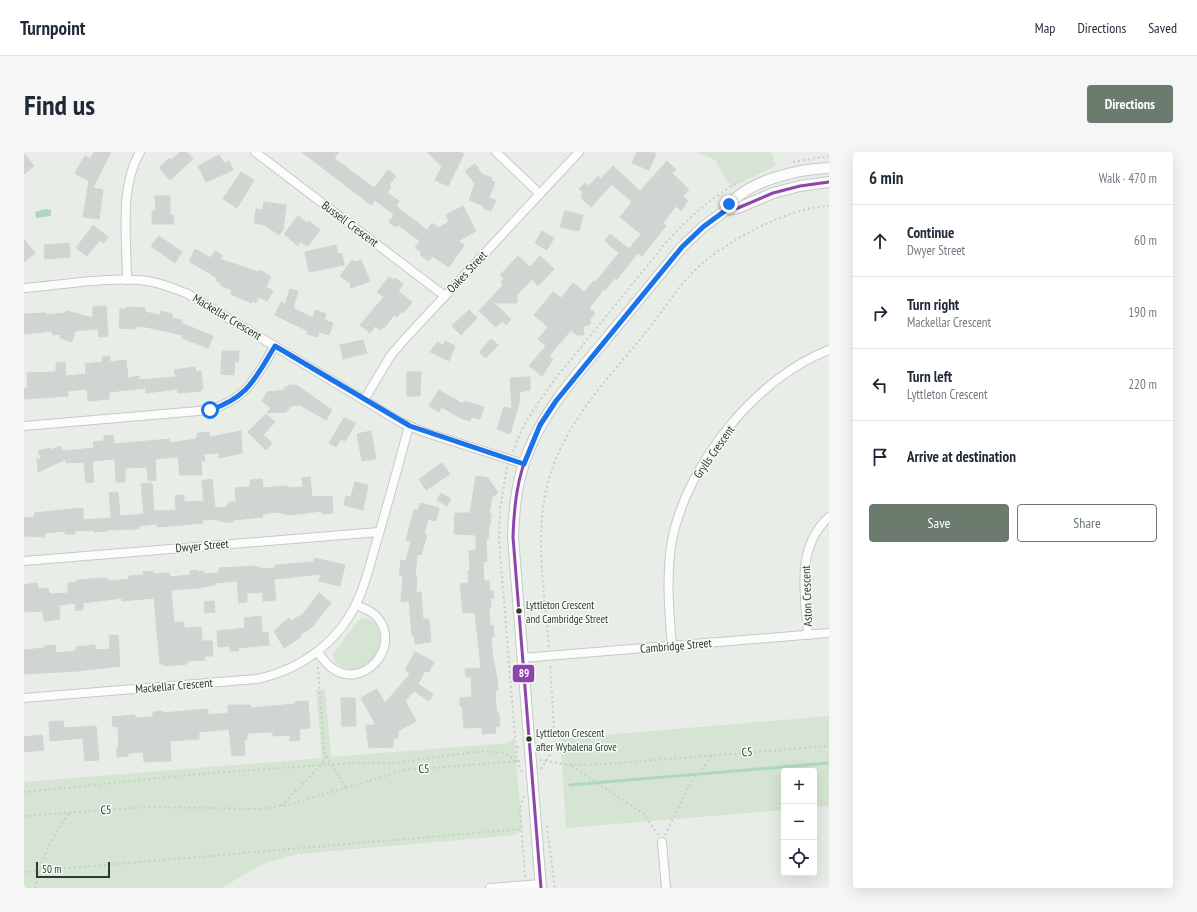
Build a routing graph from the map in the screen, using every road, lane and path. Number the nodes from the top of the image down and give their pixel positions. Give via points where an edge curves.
1 (140, 152) edge
2 (255, 152) edge
3 (496, 152) edge
4 (579, 152) edge
5 (829, 168) edge
6 (829, 182) edge
7 (540, 194) junction
8 (829, 206) edge
9 (726, 210) junction
10 (127, 280) junction
11 (24, 288) edge
12 (445, 296) junction
13 (275, 346) junction
14 (829, 350) edge
15 (364, 400) junction
16 (24, 426) edge
17 (410, 426) junction
18 (506, 452) dead end
19 (513, 452) dead end
20 (503, 464) dead end
21 (524, 464) junction
22 (829, 517) edge
23 (379, 532) junction
24 (24, 560) edge
25 (356, 605) junction
26 (829, 633) edge
27 (808, 635) junction
28 (672, 646) junction
29 (318, 652) junction
30 (549, 656) junction
31 (522, 658) junction
32 (24, 698) edge
33 (514, 731) junction
34 (519, 736) dead end
35 (520, 743) dead end
36 (829, 746) edge
37 (516, 754) junction
38 (713, 755) junction
39 (326, 757) junction
40 (530, 760) junction
41 (546, 760) junction
42 (517, 761) junction
43 (321, 765) junction
44 (333, 765) junction
45 (571, 765) junction
46 (531, 774) junction
47 (346, 788) junction
48 (24, 792) edge
49 (529, 793) junction
50 (281, 806) junction
51 (70, 812) junction
52 (24, 816) edge
53 (546, 822) dead end
54 (522, 829) junction
55 (662, 842) junction
56 (39, 871) junction
57 (24, 872) edge
58 (526, 885) junction
59 (541, 886) edge
60 (35, 888) edge
61 (490, 888) edge
62 (555, 888) edge
63 (666, 888) edge

1 - 10 street via 133,164 128,183
2 - 12 street, Bussell Crescent
3 - 7 street
4 - 7 street, Oakes Street
5 - 9 street via 776,178 748,189 737,196
6 - 9 street via 786,189 738,208
7 - 12 street, Oakes Street
8 - 30 path via 788,214 730,243 695,270 576,419 559,450 546,490 540,525
9 - 21 street via 682,247 564,390 540,425
10 - 11 street, Mackellar Crescent
10 - 13 street, Mackellar Crescent via 155,283 188,294
12 - 15 street, Oakes Street via 391,355
13 - 15 street, Mackellar Crescent
13 - 16 street via 246,391 226,404 210,410
14 - 28 street, Grylls Crescent via 791,368 748,404 710,453 693,480 681,509 670,555 668,571
15 - 17 street, Mackellar Crescent
17 - 21 street, Mackellar Crescent
17 - 23 street, Mackellar Crescent
18 - 19 path
20 - 33 path via 507,468 500,509 499,540
21 - 31 street via 514,507 513,537
22 - 27 street, Aston Crescent via 815,533 807,550 804,568
23 - 24 street, Dwyer Street
23 - 25 street, Mackellar Crescent
25 - 29 street, Mackellar Crescent via 340,630
25 - 29 street via 377,617 383,627 386,639 378,661 363,671 348,674 333,669
26 - 27 street, Cambridge Street
27 - 28 street, Cambridge Street
28 - 30 street, Cambridge Street
29 - 32 street, Mackellar Crescent via 290,669 257,679
29 - 39 path
30 - 31 street, Cambridge Street
30 - 41 path via 555,747
31 - 40 street
33 - 34 path
33 - 37 path
35 - 37 path
36 - 38 path, C5
37 - 42 path
38 - 45 path, C5
38 - 55 path via 690,784
39 - 43 path
39 - 44 path
40 - 41 path, C5
40 - 42 path, C5
40 - 46 street
41 - 45 path, C5
41 - 46 path
42 - 44 path via 504,753 482,751 394,762
42 - 46 path
42 - 47 path, C5 via 405,770
43 - 44 path
43 - 48 path via 142,779
43 - 50 path
44 - 47 path
45 - 55 path via 644,814
46 - 49 street
47 - 50 path, C5
49 - 54 path via 520,809
49 - 59 street
50 - 51 path, C5 via 246,810 150,807
51 - 52 path, C5
51 - 56 path via 46,849
53 - 62 path
54 - 56 path
54 - 58 path
55 - 63 street
56 - 57 path
56 - 60 path
58 - 59 street
58 - 61 street

